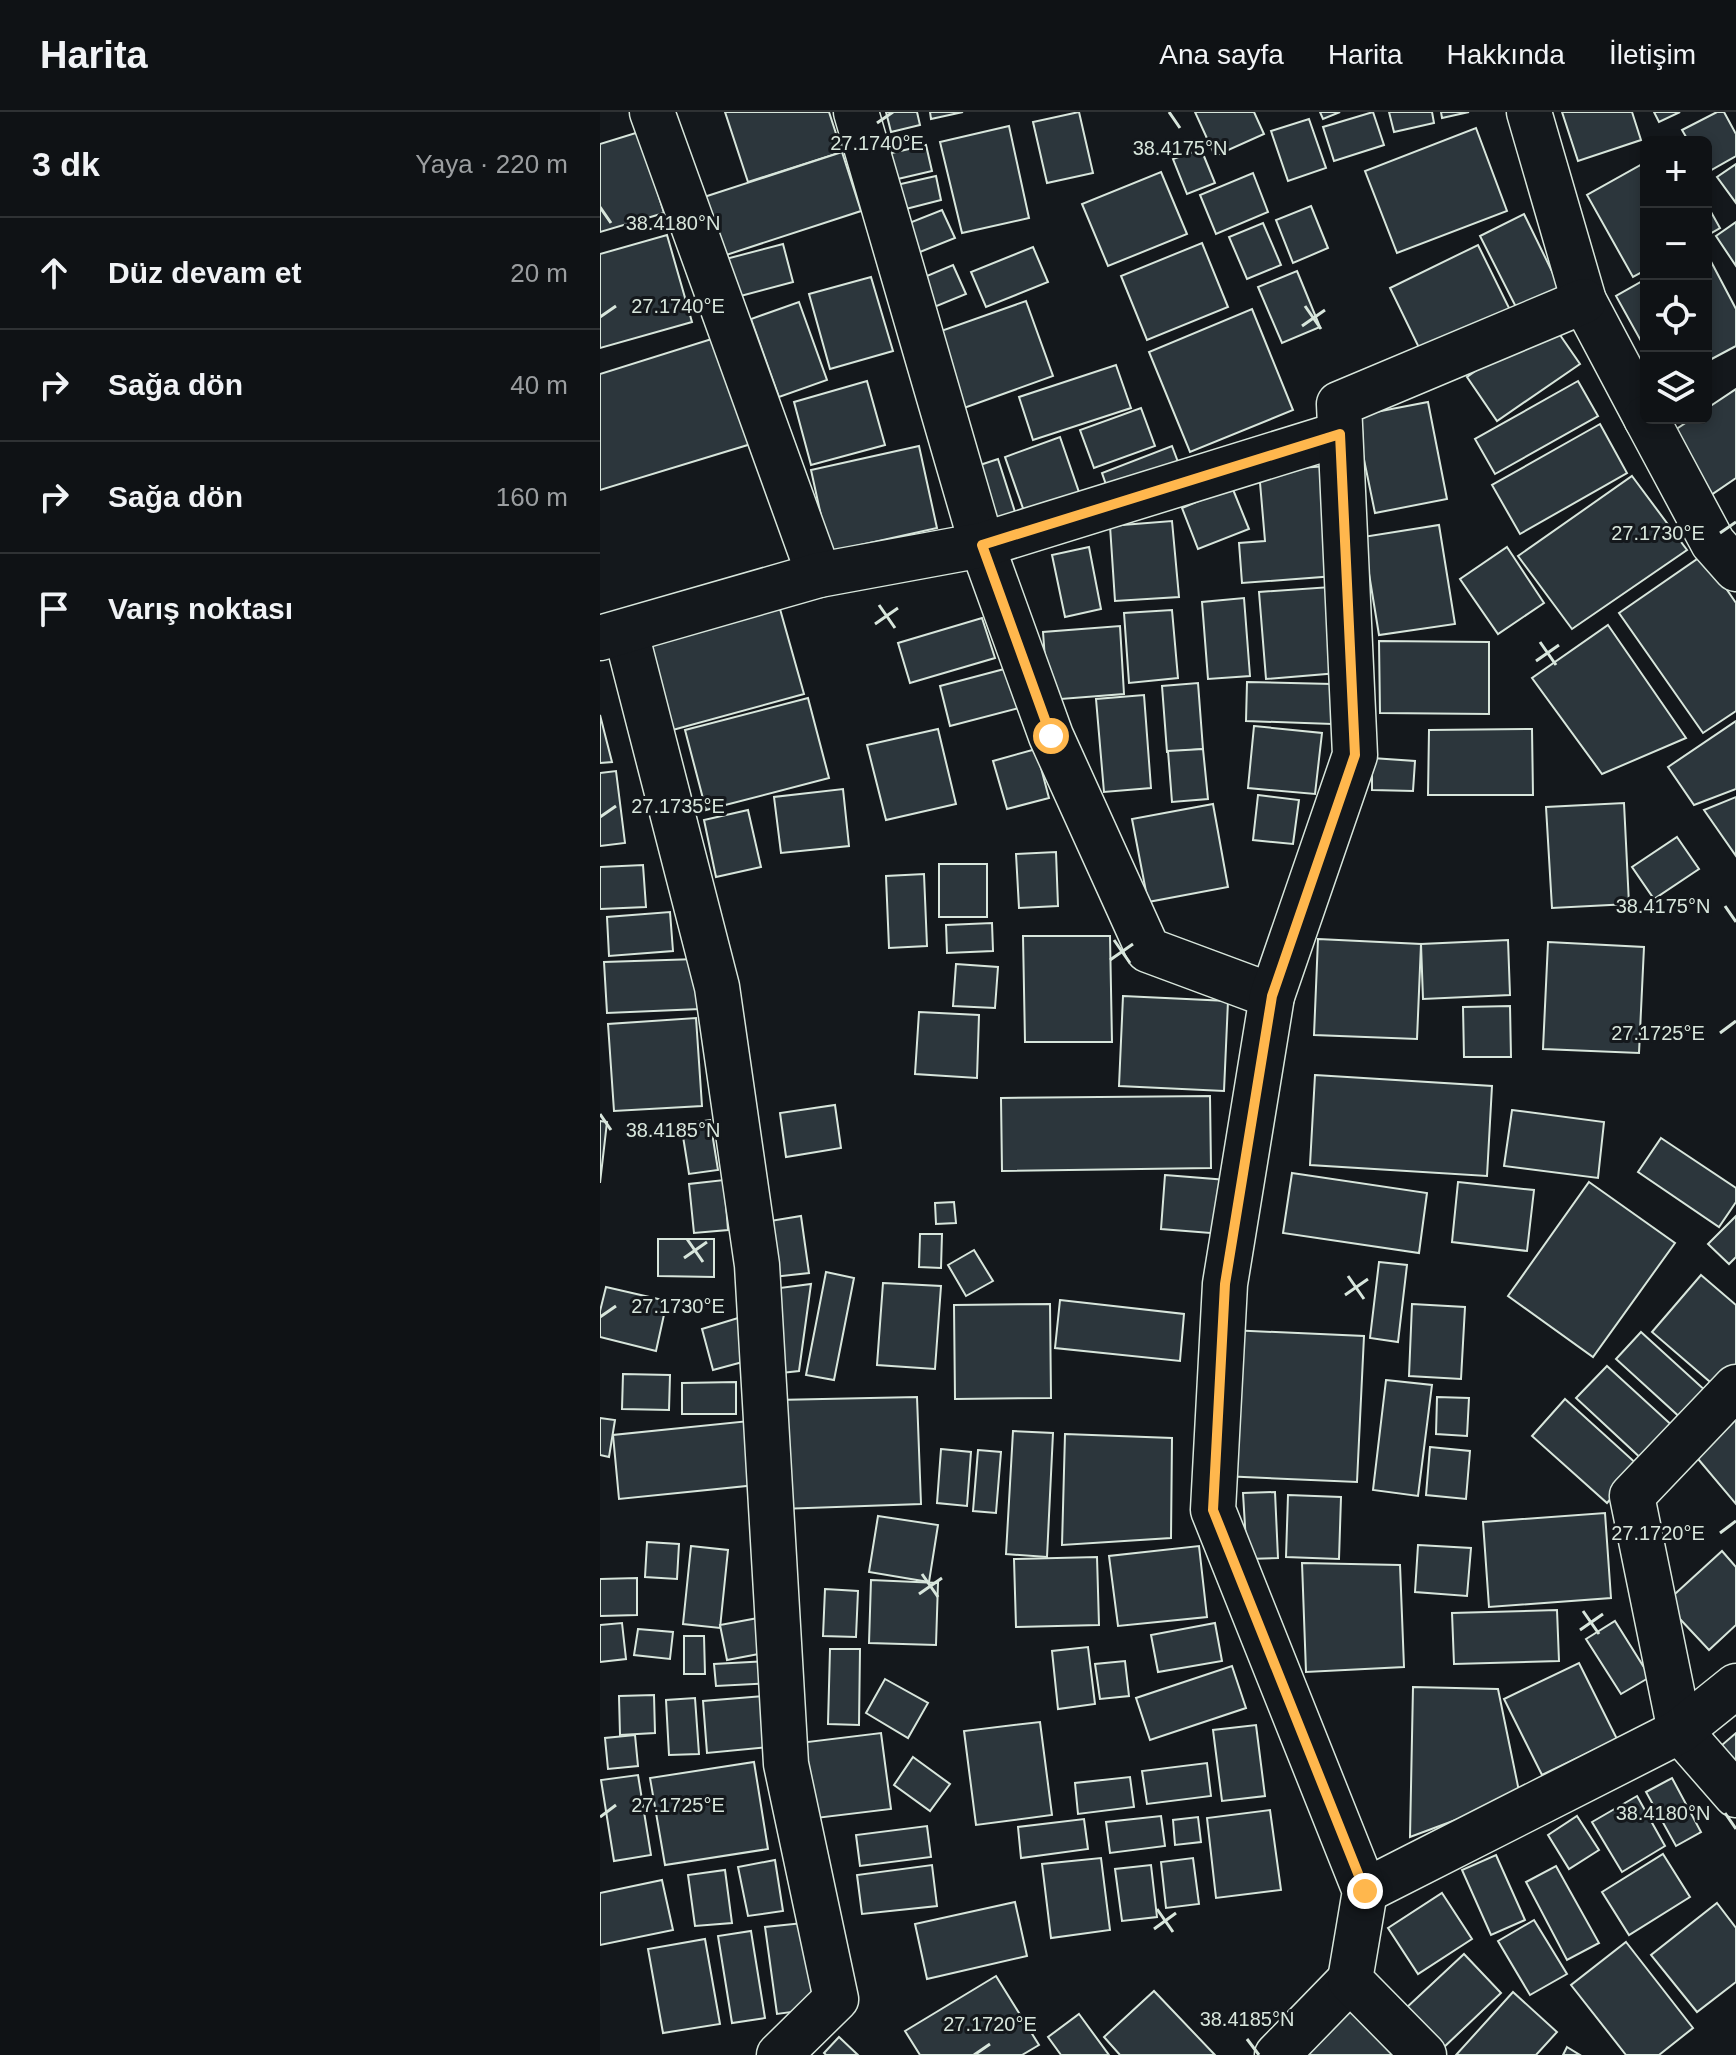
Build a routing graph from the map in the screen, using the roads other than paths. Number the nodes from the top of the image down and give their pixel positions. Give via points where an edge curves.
1 (652, 112) edge
2 (856, 112) edge
3 (1529, 112) edge
4 (1584, 301) junction
5 (1640, 407) edge
6 (1650, 424) edge
7 (1340, 434) junction
8 (982, 545) junction
9 (1728, 546) edge
10 (819, 575) junction
11 (613, 636) edge
12 (1272, 996) junction
13 (1736, 1387) edge
14 (1736, 1686) edge
15 (1680, 1731) junction
16 (1736, 1795) edge
17 (1365, 1891) junction
18 (1350, 1980) junction
19 (779, 2055) edge
20 (1277, 2055) edge
21 (1424, 2055) edge

1 - 10 street
2 - 8 street
3 - 4 street
4 - 5 street
4 - 7 street via 1339,404
6 - 9 street
7 - 8 street
7 - 12 street via 1355,755
8 - 10 street
8 - 12 street via 1051,736 1148,950
10 - 11 street
11 - 19 street via 717,987 757,1265 786,1764 836,1999
12 - 17 street via 1225,1284 1213,1510
13 - 15 street via 1632,1496
14 - 15 street
15 - 16 street
15 - 17 street
17 - 18 street
18 - 20 street
18 - 21 street

